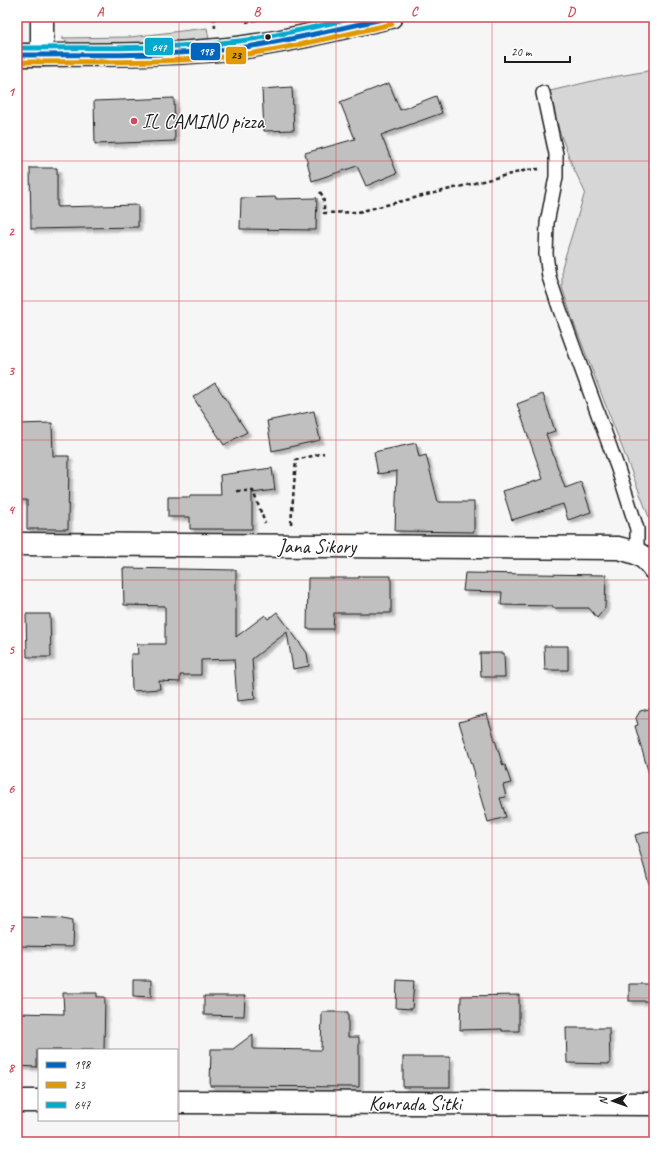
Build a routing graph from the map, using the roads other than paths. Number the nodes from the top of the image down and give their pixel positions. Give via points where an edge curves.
1 (42, 17) edge
2 (391, 17) edge
3 (17, 55) edge
4 (42, 55) junction
5 (543, 93) dead end
6 (17, 544) edge
7 (627, 550) junction
8 (654, 569) edge
9 (17, 1101) edge
10 (38, 1101) edge
11 (178, 1102) edge
12 (654, 1104) edge

1 - 4 street
2 - 4 street via 246,47 174,53
3 - 4 street
5 - 7 lane via 556,154 556,177 547,223 546,254 549,277 638,529
6 - 7 street, Jana Sikory
7 - 8 street via 649,561
9 - 10 street
11 - 12 street, Konrada Sitki

